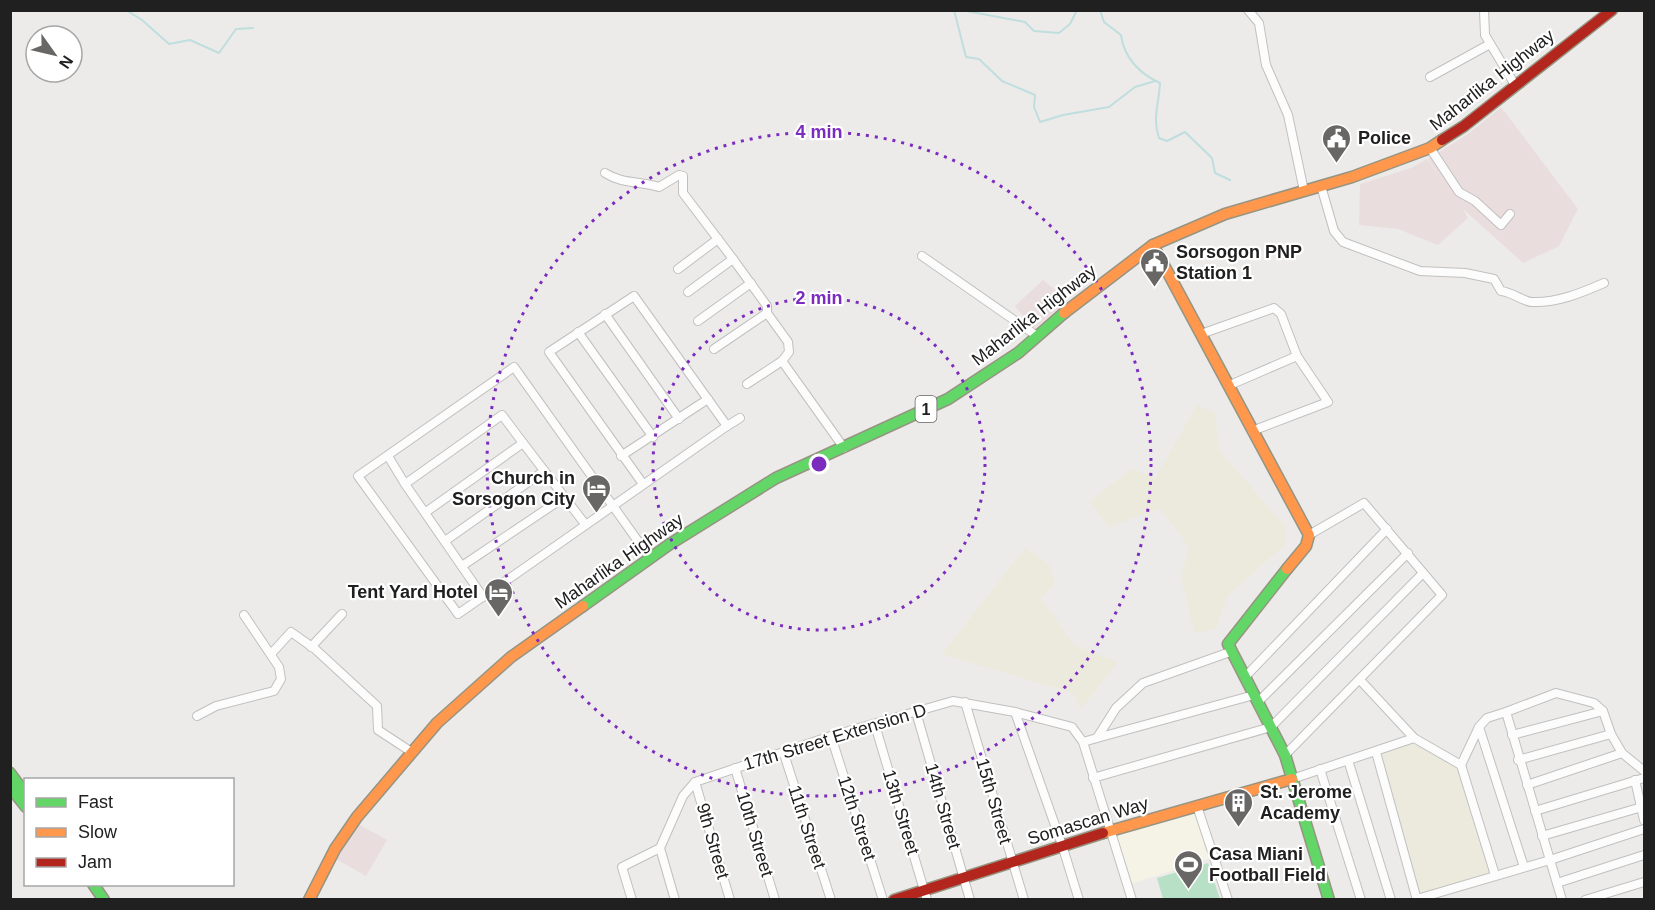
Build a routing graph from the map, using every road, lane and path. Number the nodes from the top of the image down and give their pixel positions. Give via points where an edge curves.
1 (1248, 10) edge
2 (1484, 10) edge
3 (1612, 10) edge
4 (1490, 44) junction
5 (1430, 77) dead end
6 (1515, 85) junction
7 (1430, 148) junction
8 (605, 173) dead end
9 (1321, 186) junction
10 (1304, 191) junction
11 (1510, 214) dead end
12 (718, 239) junction
13 (1153, 245) junction
14 (922, 256) dead end
15 (733, 259) junction
16 (678, 269) dead end
17 (751, 283) junction
18 (1604, 283) dead end
19 (688, 292) dead end
20 (766, 313) junction
21 (605, 314) junction
22 (698, 321) dead end
23 (578, 332) junction
24 (1201, 334) junction
25 (1037, 336) junction
26 (714, 349) dead end
27 (1297, 356) junction
28 (782, 361) junction
29 (747, 384) dead end
30 (1230, 385) junction
31 (708, 399) junction
32 (740, 418) dead end
33 (679, 419) junction
34 (726, 426) junction
35 (1252, 431) junction
36 (653, 437) junction
37 (523, 443) junction
38 (844, 448) junction
39 (388, 456) junction
40 (621, 456) junction
41 (544, 471) junction
42 (405, 484) junction
43 (643, 484) junction
44 (563, 498) junction
45 (613, 506) junction
46 (426, 512) junction
47 (585, 524) junction
48 (1387, 529) junction
49 (1309, 535) junction
50 (445, 541) junction
51 (1408, 553) junction
52 (650, 558) junction
53 (462, 566) junction
54 (1424, 573) junction
55 (483, 597) junction
56 (342, 614) dead end
57 (244, 615) dead end
58 (311, 647) junction
59 (1230, 652) junction
60 (270, 654) junction
61 (1245, 677) junction
62 (1361, 681) junction
63 (1256, 699) junction
64 (965, 702) junction
65 (1603, 711) junction
66 (916, 712) junction
67 (1015, 712) junction
68 (1506, 712) junction
69 (196, 716) dead end
70 (875, 725) junction
71 (1271, 727) junction
72 (1479, 727) junction
73 (1611, 734) junction
74 (1512, 735) junction
75 (831, 736) junction
76 (1098, 738) junction
77 (1414, 738) junction
78 (1083, 742) junction
79 (410, 751) junction
80 (1376, 752) junction
81 (1622, 753) junction
82 (784, 754) junction
83 (1285, 755) junction
84 (1348, 760) junction
85 (1518, 760) junction
86 (1461, 765) junction
87 (735, 768) junction
88 (1320, 769) junction
89 (1644, 771) edge
90 (10, 773) edge
91 (1093, 778) junction
92 (1644, 778) edge
93 (1292, 779) junction
94 (1635, 780) junction
95 (695, 782) junction
96 (1527, 785) junction
97 (10, 787) edge
98 (24, 790) edge
99 (24, 804) edge
100 (1197, 806) junction
101 (1642, 807) junction
102 (1535, 811) junction
103 (1644, 820) edge
104 (1644, 829) edge
105 (1111, 831) junction
106 (1542, 836) junction
107 (1062, 845) junction
108 (660, 848) junction
109 (1644, 855) edge
110 (1550, 860) junction
111 (1012, 862) junction
112 (1524, 867) junction
113 (1495, 875) junction
114 (964, 878) junction
115 (1644, 882) edge
116 (1557, 883) junction
117 (83, 886) edge
118 (94, 886) edge
119 (926, 895) edge
120 (1417, 899) edge
121 (93, 900) edge
122 (104, 900) edge
123 (309, 900) edge
124 (632, 900) edge
125 (675, 900) edge
126 (730, 900) edge
127 (775, 900) edge
128 (831, 900) edge
129 (883, 900) edge
130 (894, 900) edge
131 (970, 900) edge
132 (1024, 900) edge
133 (1079, 900) edge
134 (1132, 900) edge
135 (1228, 900) edge
136 (1329, 900) edge
137 (1361, 900) edge
138 (1391, 900) edge
139 (1562, 900) edge
140 (1585, 900) edge

1 - 10 street via 1258,23 1266,65 1288,115
2 - 4 street via 1485,35
3 - 6 main road, Maharlika Highway / 1
4 - 5 street
4 - 6 street
6 - 7 main road, Maharlika Highway / 1
7 - 9 main road, Maharlika Highway / 1
7 - 11 street via 1459,192 1501,225
8 - 12 street via 617,181 659,187 670,178 683,176 683,193
9 - 10 main road, Maharlika Highway / 1
9 - 18 street via 1334,231 1343,242 1420,272 1465,273 1494,279 1501,291 1530,302 1554,300
10 - 13 main road, Maharlika Highway / 1 via 1225,214
12 - 15 street
12 - 16 street
13 - 24 main road
13 - 25 main road, Maharlika Highway / 1
14 - 25 street
15 - 17 street
15 - 19 street
17 - 20 street via 767,306
17 - 22 street
20 - 26 street
20 - 28 street via 788,342 789,352
21 - 23 street
21 - 31 street via 634,296
21 - 33 street
23 - 36 street
23 - 40 street via 549,352
24 - 27 street via 1274,308 1281,314
24 - 30 main road
25 - 38 main road, Maharlika Highway / 1 via 948,399
27 - 30 street
27 - 35 street via 1328,402
28 - 29 street
28 - 38 street
30 - 35 main road
31 - 33 street
31 - 34 street
32 - 34 street
33 - 36 street
34 - 43 street
35 - 49 main road
36 - 40 street
37 - 41 street
37 - 42 street via 502,416
37 - 46 street
38 - 52 main road, Maharlika Highway / 1 via 776,478
39 - 42 street
39 - 45 street via 514,367
39 - 55 street via 358,476 458,614
40 - 43 street
41 - 44 street
41 - 50 street
42 - 46 street
43 - 45 street
44 - 47 street
44 - 53 street
45 - 47 street
45 - 52 street
46 - 50 street
47 - 55 street
48 - 49 street via 1364,503
48 - 51 street
48 - 61 street
49 - 59 main road via 1306,546 1228,644
50 - 53 street
51 - 54 street
51 - 63 street
52 - 79 main road, Maharlika Highway / 1 via 511,657
53 - 55 street
54 - 62 street via 1442,595
54 - 71 street
56 - 58 street
57 - 60 street
58 - 60 street via 291,632
58 - 79 street via 377,706 378,730
59 - 61 main road
59 - 76 street via 1143,683 1116,708
60 - 69 street via 279,667 281,679 273,691 216,706
61 - 63 main road
62 - 77 street
62 - 83 street
63 - 71 main road
63 - 76 street
64 - 66 street, 17th Street Extension D
64 - 67 street, 17th Street Extension D
64 - 111 street, 15th Street
65 - 68 street via 1594,703 1557,693
65 - 73 street
65 - 74 street
66 - 70 street, 17th Street Extension D
66 - 114 street, 14th Street
67 - 78 street, 17th Street Extension D via 1072,727
67 - 107 street
68 - 72 street via 1487,718
68 - 74 street
70 - 75 street, 17th Street Extension D
70 - 119 street, 13th Street
71 - 83 main road
71 - 91 street
72 - 86 street
72 - 112 street
73 - 81 street
73 - 85 street
74 - 85 street
75 - 82 street, 17th Street Extension D
75 - 129 street, 12th Street
76 - 78 street
77 - 80 street
77 - 86 street
78 - 91 street
79 - 123 main road, Maharlika Highway / 1 via 335,849
80 - 84 street
80 - 120 street
81 - 89 street
81 - 96 street
82 - 87 street, 17th Street Extension D
82 - 128 street, 11th Street
83 - 93 main road
84 - 88 street
84 - 138 street
85 - 96 street
86 - 113 street
87 - 95 street, 17th Street Extension D
87 - 127 street, 10th Street
88 - 93 street
88 - 137 street
90 - 98 main road
91 - 105 street
92 - 94 street
93 - 100 main road, Somascan Way
93 - 136 main road
94 - 101 street
94 - 102 street
95 - 108 street via 683,796
95 - 126 street, 9th Street
96 - 102 street
97 - 99 main road
100 - 105 main road, Somascan Way
100 - 135 street
101 - 103 street
101 - 106 street
102 - 106 street
104 - 110 street
105 - 107 main road, Somascan Way
105 - 134 street
106 - 110 street
107 - 111 main road, Somascan Way
107 - 133 street
108 - 124 street via 622,867
108 - 125 street
109 - 116 street
110 - 112 street
110 - 116 street
111 - 114 main road, Somascan Way
111 - 132 street, 15th Street
112 - 113 street
113 - 120 street
114 - 119 main road, Somascan Way
114 - 131 street, 14th Street
115 - 140 street
116 - 139 street
117 - 121 main road
118 - 122 main road
119 - 130 main road, Somascan Way

